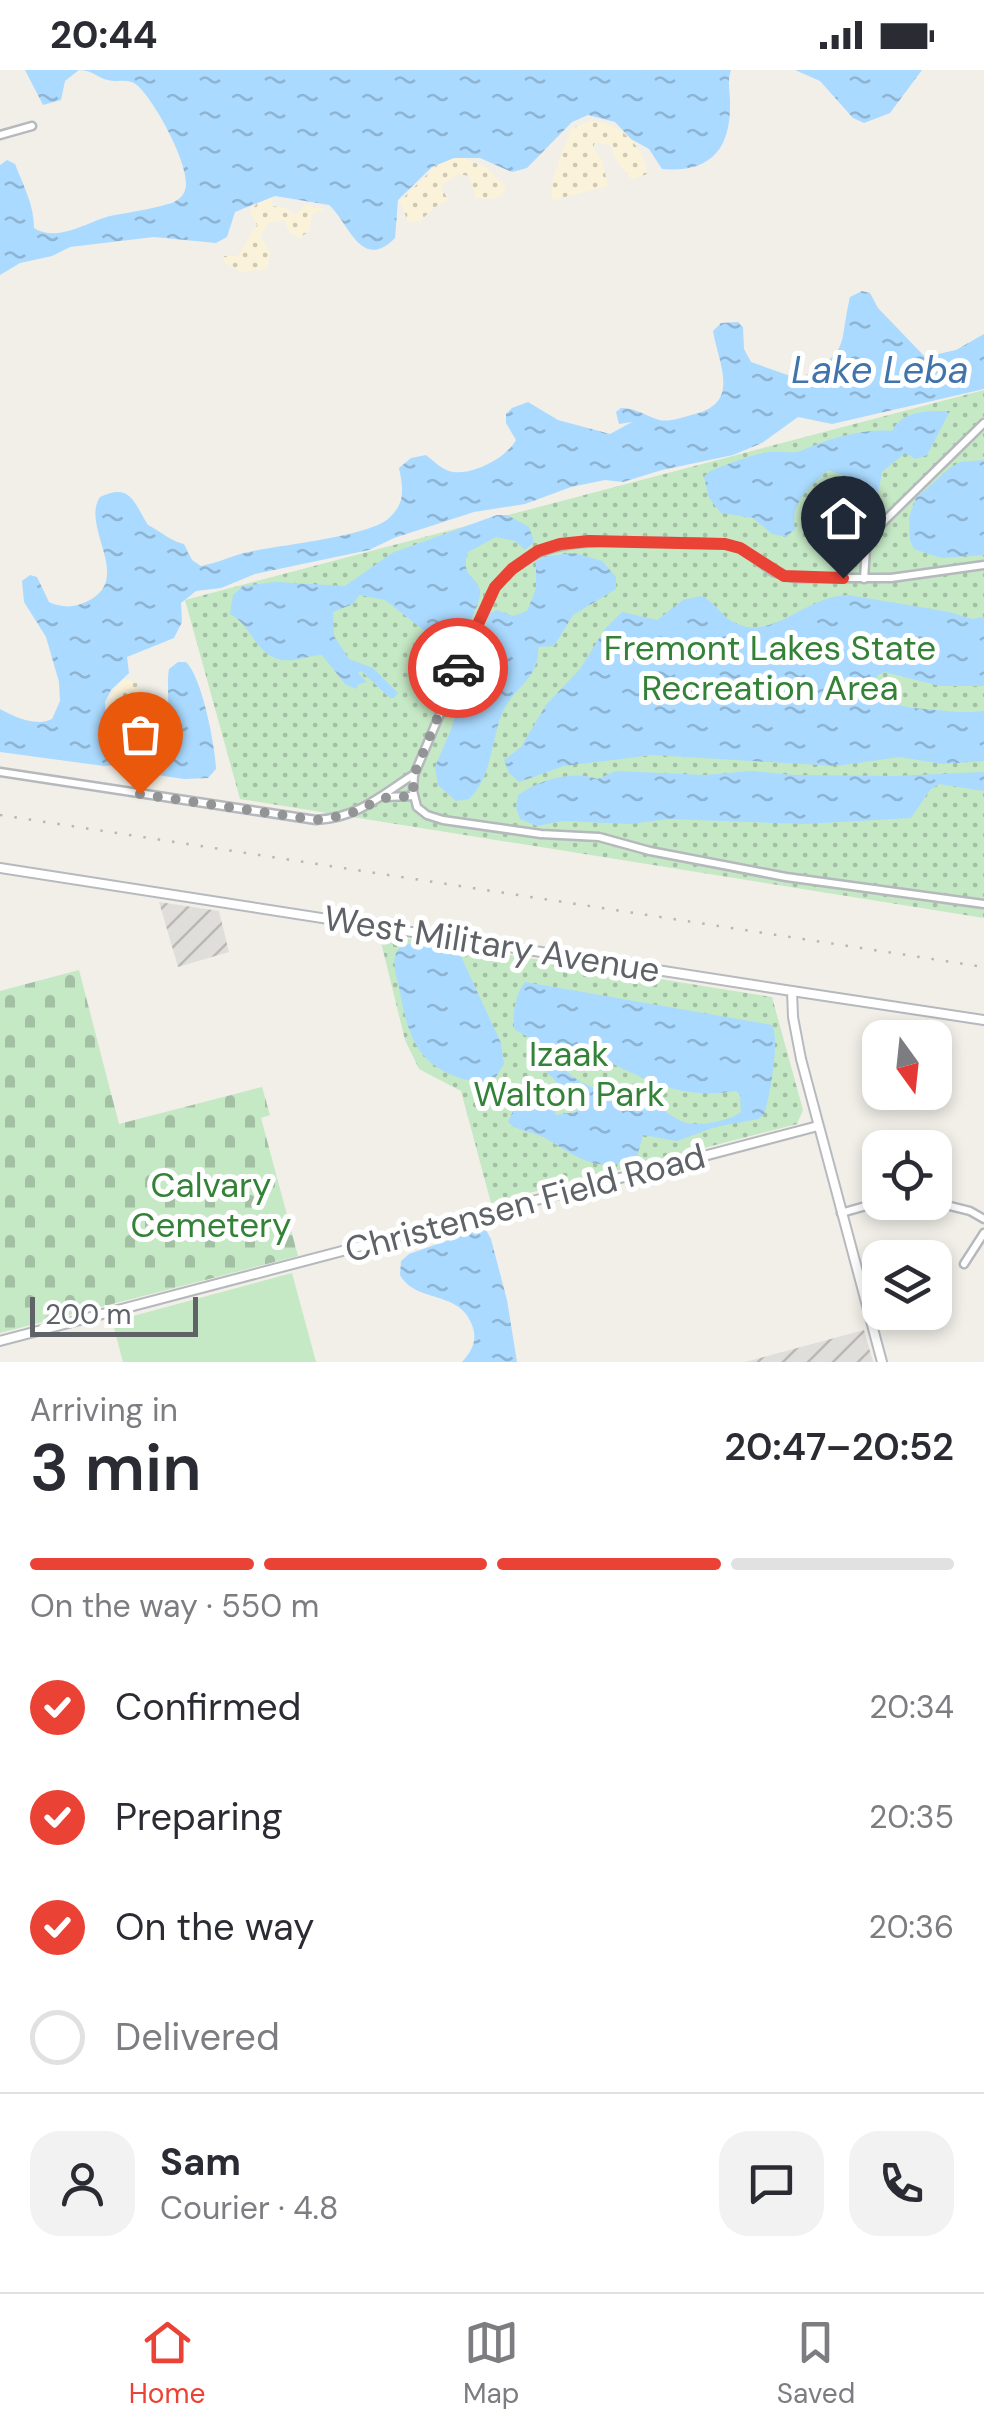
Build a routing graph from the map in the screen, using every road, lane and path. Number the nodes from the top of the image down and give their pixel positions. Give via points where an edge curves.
1 (32, 126) dead end
2 (0, 135) edge
3 (984, 423) edge
4 (984, 565) edge
5 (864, 578) junction
6 (0, 772) edge
7 (414, 775) junction
8 (413, 796) junction
9 (384, 798) junction
10 (0, 868) edge
11 (984, 904) edge
12 (792, 990) junction
13 (984, 1020) edge
14 (818, 1126) junction
15 (952, 1206) edge
16 (862, 1207) edge
17 (842, 1213) junction
18 (984, 1219) edge
19 (984, 1233) edge
20 (964, 1264) dead end
21 (0, 1342) edge
22 (882, 1362) edge

1 - 2 street
3 - 5 street via 871,534
4 - 5 street
5 - 7 street via 784,576 725,544 589,541 538,551 491,594
6 - 9 street via 308,819 347,815
7 - 8 street
7 - 9 street
8 - 9 street
8 - 11 street via 420,811 434,818 599,837 786,877
10 - 12 main road, West Military Avenue
12 - 13 main road, West Military Avenue
12 - 14 main road
14 - 17 main road
14 - 21 main road, Christensen Field Road
15 - 18 street
16 - 17 street
17 - 22 main road
19 - 20 street

